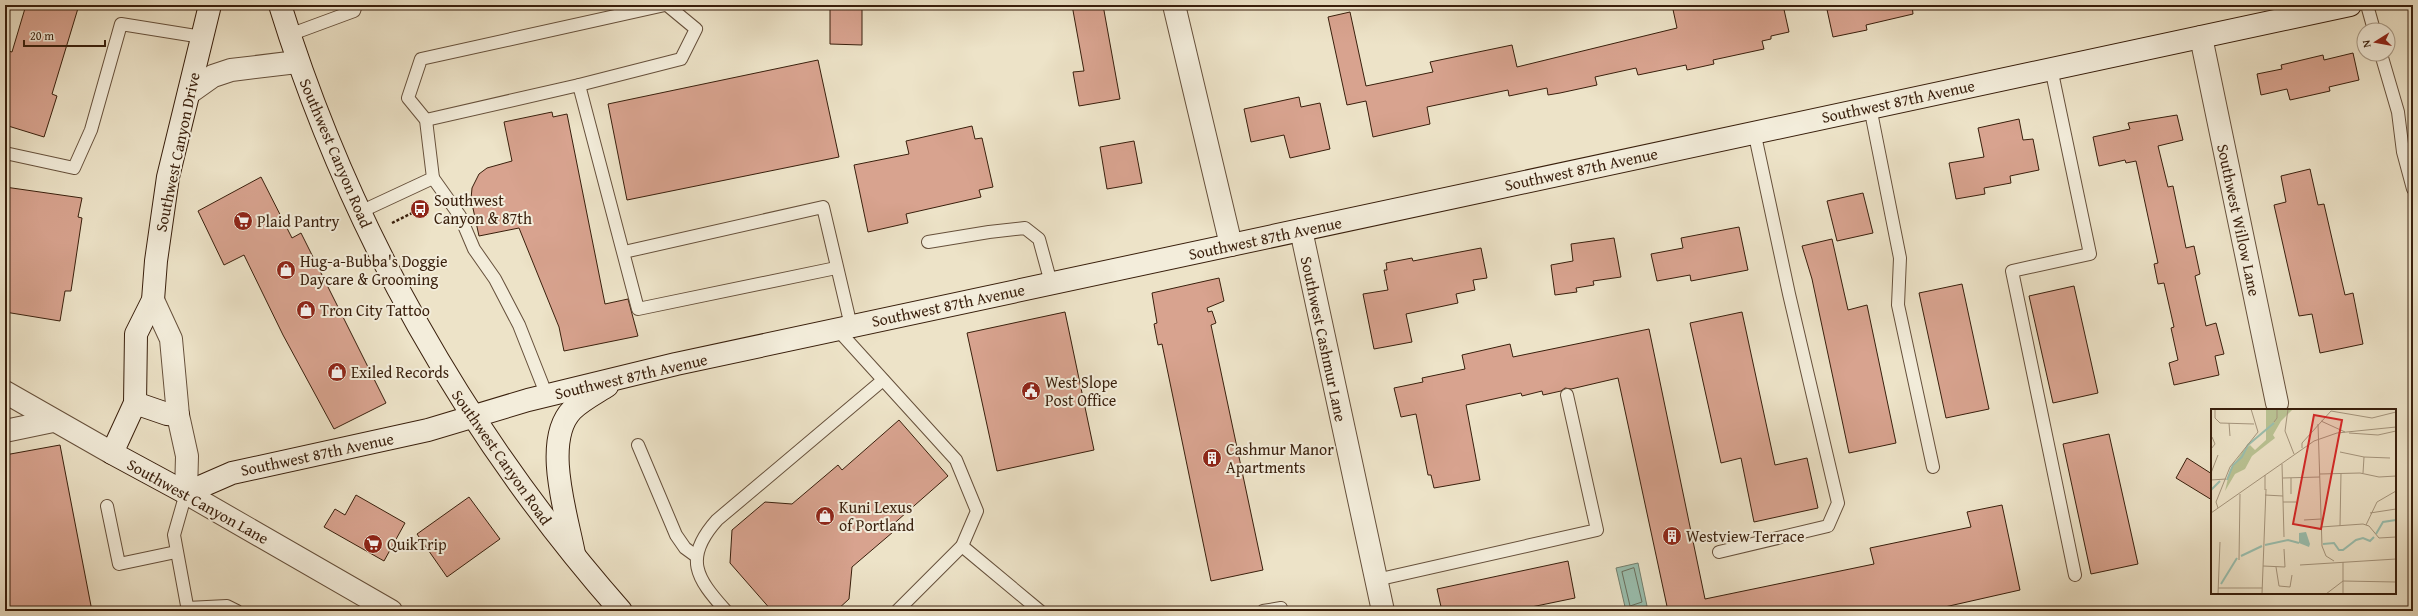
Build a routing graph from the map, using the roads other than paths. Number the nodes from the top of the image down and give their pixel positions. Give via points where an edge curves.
1 (210, 5) edge
2 (280, 5) edge
3 (356, 5) edge
4 (666, 5) edge
5 (1174, 5) edge
6 (2350, 5) edge
7 (2367, 5) edge
8 (2372, 22) edge
9 (289, 35) junction
10 (2201, 37) junction
11 (202, 38) junction
12 (297, 62) junction
13 (2383, 62) edge
14 (2051, 68) junction
15 (579, 85) junction
16 (189, 93) junction
17 (1870, 107) junction
18 (426, 120) junction
19 (1754, 131) junction
20 (5, 153) edge
21 (433, 178) junction
22 (2413, 189) edge
23 (360, 212) junction
24 (1301, 230) junction
25 (928, 242) dead end
26 (1231, 245) junction
27 (624, 252) junction
28 (836, 268) junction
29 (1051, 282) junction
30 (154, 300) junction
31 (844, 328) junction
32 (618, 378) junction
33 (883, 380) junction
34 (5, 392) edge
35 (1567, 395) dead end
36 (547, 396) junction
37 (2277, 402) dead end
38 (135, 403) junction
39 (178, 415) junction
40 (474, 417) junction
41 (53, 421) junction
42 (5, 432) edge
43 (638, 445) dead end
44 (112, 453) junction
45 (1934, 467) dead end
46 (186, 493) junction
47 (107, 506) dead end
48 (962, 546) junction
49 (176, 552) junction
50 (1719, 552) dead end
51 (696, 556) junction
52 (575, 557) junction
53 (2075, 575) dead end
54 (1376, 580) junction
55 (188, 609) edge
56 (237, 611) edge
57 (391, 611) edge
58 (620, 611) edge
59 (726, 611) edge
60 (897, 611) edge
61 (1040, 611) edge
62 (1263, 611) edge
63 (1282, 611) edge
64 (1383, 611) edge

1 - 11 street, Southwest Canyon Drive
2 - 9 street, Southwest Canyon Road
3 - 9 lane via 354,11
4 - 15 lane via 696,29 681,59
4 - 18 lane via 421,59 408,98
5 - 26 street
6 - 10 street, Southwest 87th Avenue
7 - 8 lane
9 - 12 street, Southwest Canyon Road
10 - 14 street, Southwest 87th Avenue
10 - 37 street, Southwest Willow Lane
11 - 16 street, Southwest Canyon Drive
11 - 20 lane via 121,24 91,130 74,168
12 - 16 street via 231,70 213,76
12 - 23 street, Southwest Canyon Road via 345,183
13 - 22 lane via 2398,112 2403,152
14 - 17 street, Southwest 87th Avenue
14 - 53 lane via 2090,254 2012,271
15 - 18 lane
15 - 27 lane
16 - 30 street, Southwest Canyon Drive via 168,177 156,261
17 - 19 street, Southwest 87th Avenue
17 - 45 lane via 1900,258 1898,305
18 - 21 lane
19 - 24 street, Southwest 87th Avenue
19 - 50 lane via 1838,503 1828,526
21 - 23 lane
21 - 36 lane via 460,216 474,249 498,285 519,325
23 - 40 street, Southwest Canyon Road via 413,316 452,385
24 - 26 street, Southwest 87th Avenue
24 - 54 street, Southwest Cashmur Lane
25 - 29 lane via 1025,228 1039,239
26 - 29 street, Southwest 87th Avenue
27 - 28 lane via 638,310
27 - 28 lane via 823,207
28 - 31 lane
29 - 31 street, Southwest 87th Avenue
30 - 38 street, Southwest Canyon Drive via 136,334
30 - 39 street, Southwest Canyon Drive via 171,339
31 - 32 street, Southwest 87th Avenue
31 - 33 lane
32 - 36 street, Southwest 87th Avenue
32 - 52 street via 572,410 559,434 557,454
33 - 48 lane via 956,460 977,511
33 - 51 lane via 717,520 704,535
34 - 41 street, Southwest Canyon Lane
35 - 54 lane via 1597,530
36 - 40 street, Southwest 87th Avenue
38 - 39 street
38 - 44 street, Southwest Canyon Drive
39 - 46 street, Southwest Canyon Drive via 187,456
40 - 46 street, Southwest 87th Avenue via 424,431 232,473
40 - 52 street, Southwest Canyon Road via 549,525
41 - 42 street
41 - 44 street, Southwest Canyon Lane
43 - 51 lane via 676,535 685,548
44 - 46 street, Southwest Canyon Lane
46 - 49 lane via 174,535
46 - 57 street, Southwest Canyon Lane
47 - 49 lane via 119,564
48 - 60 lane
48 - 61 lane
49 - 55 lane
51 - 59 lane via 698,574 706,589
52 - 58 street, Southwest Canyon Road
54 - 64 street, Southwest Cashmur Lane
55 - 56 lane via 227,606
62 - 63 lane via 1281,608

